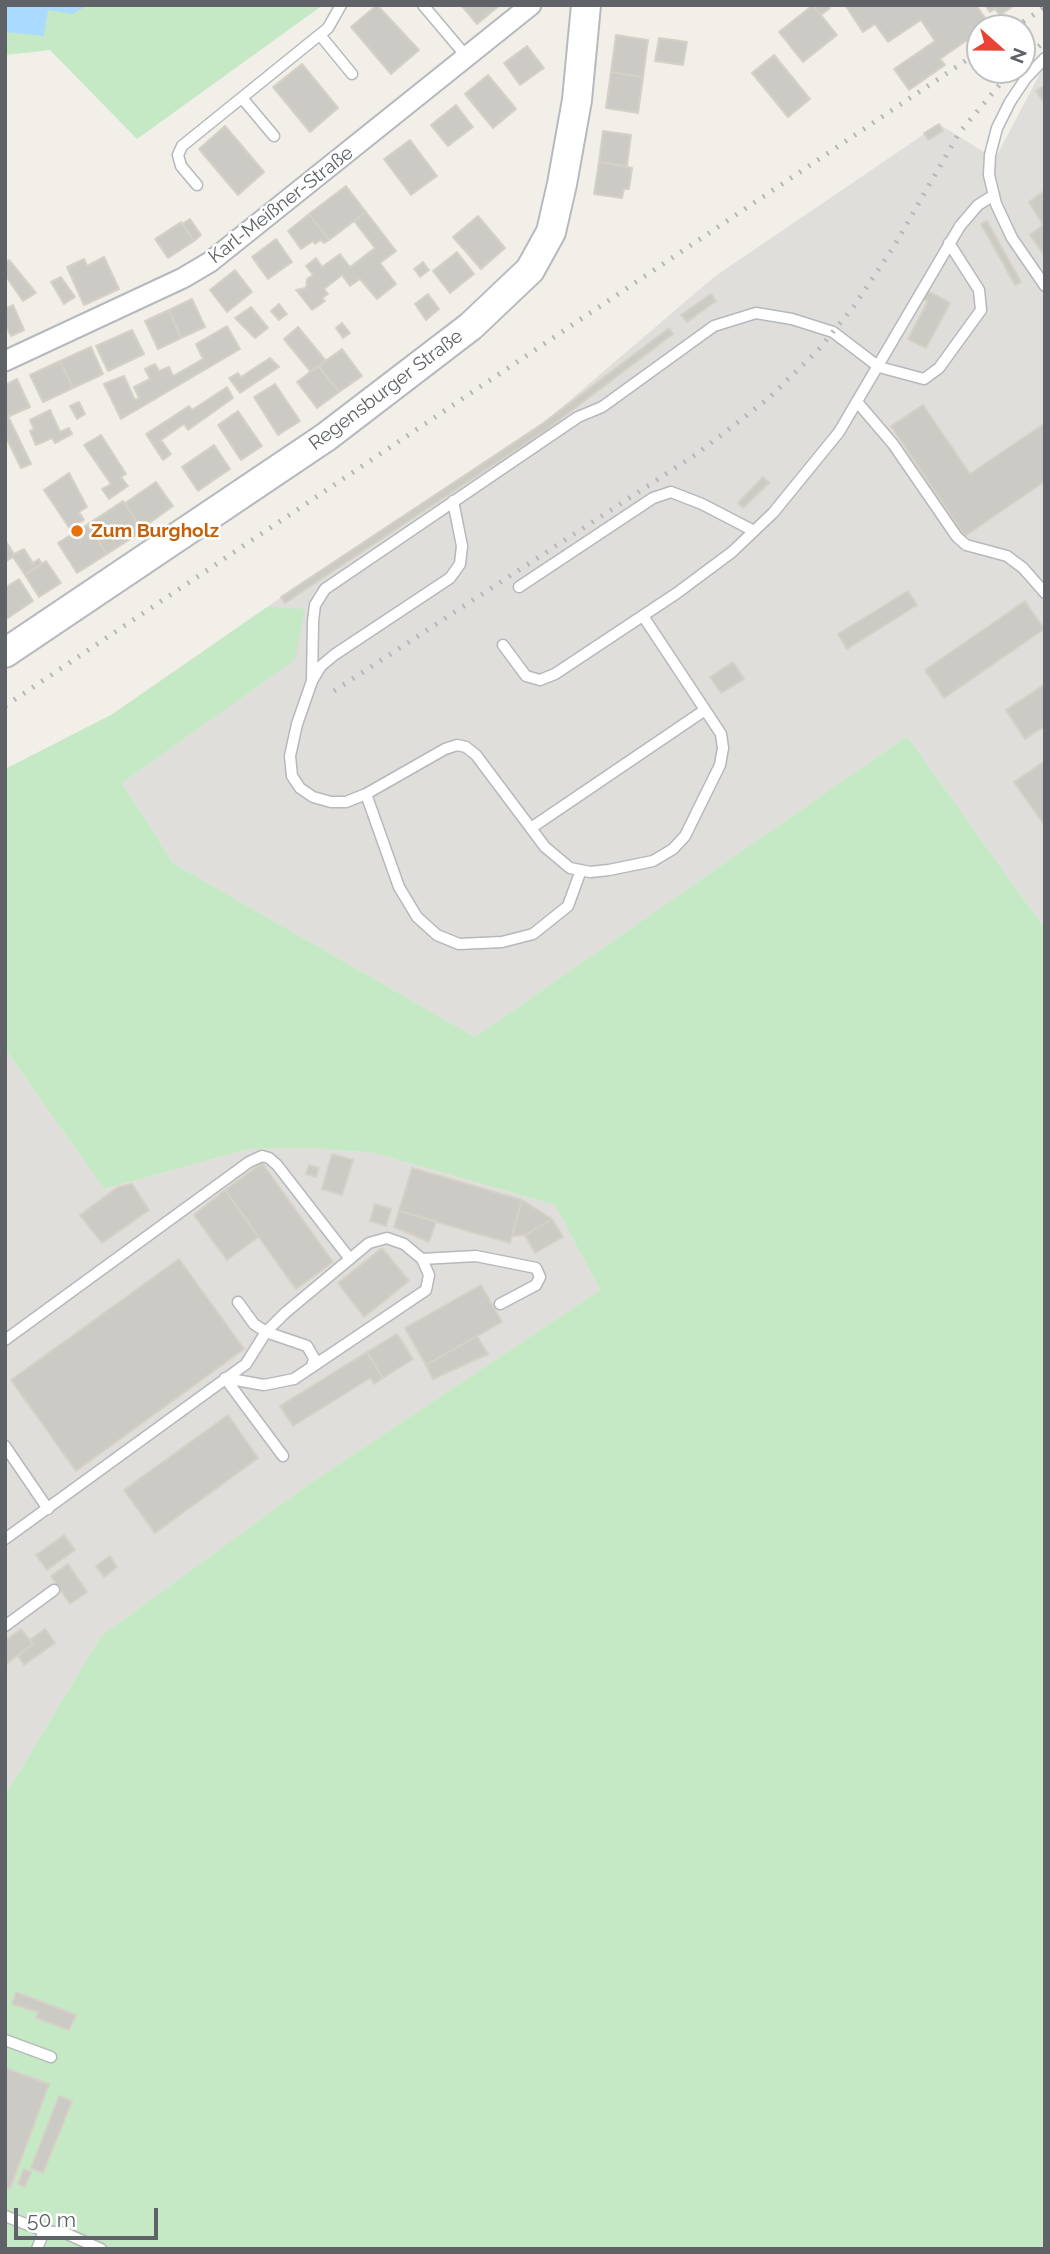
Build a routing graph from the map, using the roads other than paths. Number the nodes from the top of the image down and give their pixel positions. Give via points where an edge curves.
1 (341, 5) edge
2 (424, 5) edge
3 (531, 5) edge
4 (586, 5) edge
5 (320, 35) junction
6 (466, 57) junction
7 (1045, 58) edge
8 (352, 74) dead end
9 (242, 98) junction
10 (274, 136) dead end
11 (197, 185) dead end
12 (994, 195) junction
13 (949, 243) junction
14 (1045, 286) edge
15 (5, 362) edge
16 (879, 367) junction
17 (858, 403) junction
18 (453, 501) junction
19 (754, 531) junction
20 (519, 587) dead end
21 (1045, 593) edge
22 (643, 616) junction
23 (503, 645) dead end
24 (5, 653) edge
25 (312, 681) junction
26 (705, 710) junction
27 (366, 794) junction
28 (531, 828) junction
29 (581, 870) junction
30 (350, 1259) junction
31 (422, 1259) junction
32 (238, 1302) dead end
33 (500, 1304) dead end
34 (266, 1332) junction
35 (5, 1340) edge
36 (312, 1367) junction
37 (226, 1378) junction
38 (5, 1447) edge
39 (283, 1456) dead end
40 (48, 1509) junction
41 (5, 1539) edge
42 (54, 1590) dead end
43 (5, 1626) edge
44 (5, 2040) edge
45 (51, 2057) dead end
46 (5, 2216) edge
47 (44, 2231) junction
48 (37, 2249) edge
49 (102, 2249) edge

1 - 5 lane
2 - 6 lane
3 - 6 street, Karl-Meißner-Straße
4 - 24 main road, Regensburger Straße via 577,100 551,232 521,280 460,335 326,437
5 - 8 lane
5 - 9 lane
6 - 15 street, Karl-Meißner-Straße via 209,262
7 - 12 lane via 1026,78 997,128 989,165
9 - 10 lane
9 - 11 lane via 182,146 178,155 181,166
12 - 13 lane via 978,205
12 - 14 lane via 1012,238
13 - 16 lane
13 - 16 lane via 979,290 981,310 939,369 924,379
16 - 17 lane
16 - 18 lane via 833,332 792,318 756,313 714,326 602,407 579,417
17 - 19 lane via 809,471
17 - 21 lane via 893,444 957,537 966,545 1007,556
18 - 25 lane via 325,589 315,605
18 - 25 lane via 462,546 460,564 450,578 334,656
19 - 20 lane via 671,492 653,498
19 - 22 lane
22 - 23 lane via 540,680 526,676
22 - 26 lane
25 - 27 lane via 296,724 290,756 292,776 300,788 331,802
26 - 28 lane
26 - 29 lane via 721,734 723,748 685,836 653,861
27 - 28 lane via 457,745 477,755
27 - 29 lane via 399,887 417,917 437,935 459,944 502,943 533,934 568,906
28 - 29 lane via 558,860
30 - 31 lane via 369,1243 387,1238 404,1244
30 - 34 lane
30 - 35 lane via 277,1165 262,1157
31 - 33 lane via 476,1256 536,1268 540,1277 536,1285
31 - 36 lane via 429,1275 426,1290
32 - 34 lane
34 - 36 lane via 307,1346 314,1358
34 - 37 lane via 246,1364
36 - 37 lane via 295,1379 264,1385
37 - 39 lane
37 - 40 lane
38 - 40 lane
40 - 41 lane
42 - 43 lane
44 - 45 lane
46 - 47 lane
47 - 48 lane
47 - 49 lane via 65,2233

